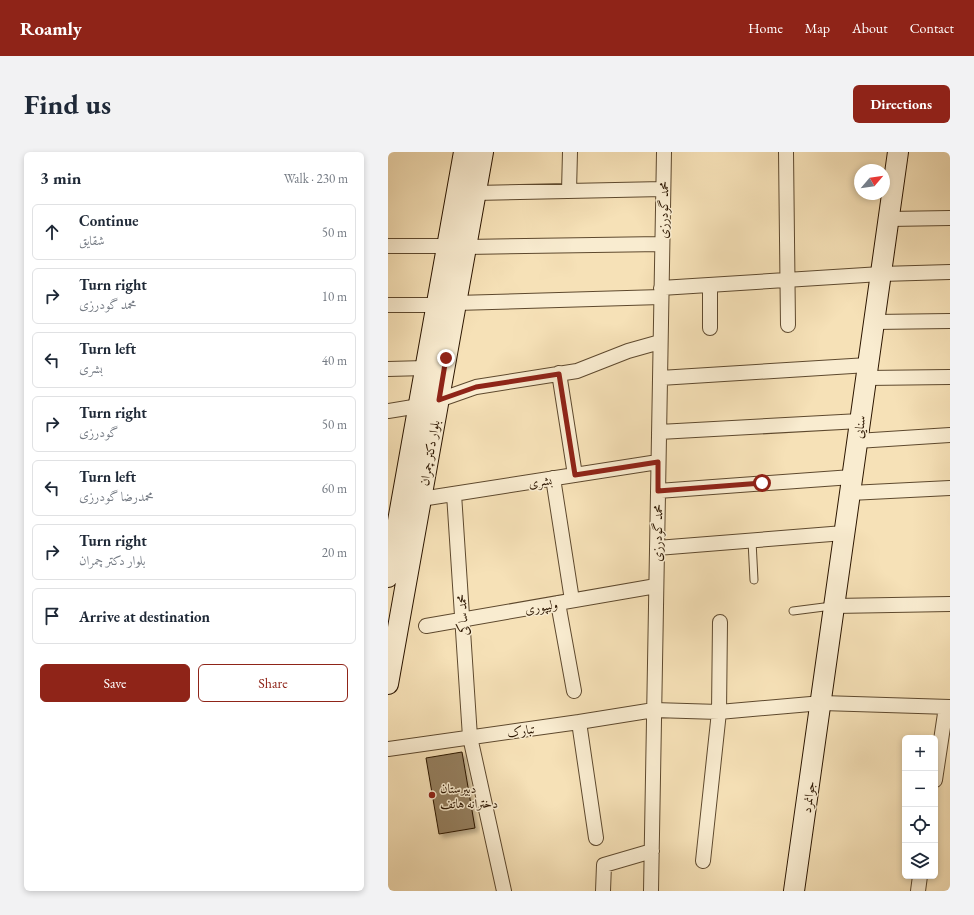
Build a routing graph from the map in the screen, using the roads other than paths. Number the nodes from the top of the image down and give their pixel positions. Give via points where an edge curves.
1 (464, 152) edge
2 (482, 152) edge
3 (570, 152) edge
4 (664, 152) edge
5 (786, 152) edge
6 (898, 152) edge
7 (663, 189) junction
8 (568, 191) junction
9 (475, 193) junction
10 (950, 218) edge
11 (889, 219) junction
12 (662, 244) junction
13 (388, 246) edge
14 (456, 246) junction
15 (950, 272) edge
16 (881, 274) junction
17 (789, 280) junction
18 (710, 285) junction
19 (661, 292) junction
20 (446, 304) junction
21 (388, 305) edge
22 (950, 321) edge
23 (874, 322) junction
24 (788, 325) dead end
25 (710, 328) dead end
26 (660, 342) junction
27 (425, 368) junction
28 (388, 369) edge
29 (867, 371) junction
30 (559, 374) junction
31 (950, 377) edge
32 (660, 378) junction
33 (439, 400) junction
34 (419, 406) junction
35 (388, 411) edge
36 (860, 421) junction
37 (659, 432) junction
38 (950, 436) edge
39 (857, 441) junction
40 (658, 462) junction
41 (575, 475) junction
42 (553, 478) junction
43 (851, 485) junction
44 (950, 488) edge
45 (658, 491) junction
46 (454, 494) junction
47 (421, 499) junction
48 (395, 505) edge
49 (844, 533) junction
50 (752, 541) junction
51 (657, 548) junction
52 (388, 577) edge
53 (754, 580) dead end
54 (656, 586) junction
55 (565, 601) junction
56 (950, 604) edge
57 (834, 606) junction
58 (793, 611) dead end
59 (462, 619) junction
60 (720, 622) dead end
61 (426, 626) dead end
62 (388, 684) edge
63 (574, 691) dead end
64 (822, 703) junction
65 (948, 707) edge
66 (654, 710) junction
67 (719, 712) junction
68 (579, 722) junction
69 (470, 737) junction
70 (388, 749) edge
71 (937, 771) edge
72 (596, 838) dead end
73 (652, 851) junction
74 (703, 861) dead end
75 (920, 879) edge
76 (504, 891) edge
77 (603, 891) edge
78 (651, 891) edge
79 (794, 891) edge
80 (918, 891) edge

1 - 14 main road, بلوار دکتر چمران
2 - 9 main road, بلوار دکتر چمران
3 - 8 street
4 - 7 street, محمد گودرزی
5 - 17 street
6 - 11 main road, سنایی
7 - 8 street
7 - 12 street, محمد گودرزی
8 - 9 street
9 - 14 main road, بلوار دکتر چمران
10 - 11 street
11 - 16 main road, سنایی
12 - 14 street
12 - 19 street, محمد گودرزی
13 - 14 street
14 - 20 main road, بلوار دکتر چمران
15 - 16 street
16 - 17 street
16 - 23 main road, سنایی
17 - 18 street
17 - 24 street
18 - 19 street
18 - 25 street
19 - 20 street
19 - 26 street, محمد گودرزی
20 - 21 street
20 - 27 main road, بلوار دکتر چمران
20 - 33 main road, بلوار دکتر چمران
22 - 23 street
23 - 29 main road, سنایی
26 - 30 street via 628,351 577,371
26 - 32 street, محمد گودرزی
27 - 28 street
27 - 34 main road, بلوار دکتر چمران
29 - 31 street
29 - 32 street
29 - 36 main road, سنایی
30 - 33 street via 476,387
30 - 41 street
32 - 37 street, محمد گودرزی
33 - 47 main road, بلوار دکتر چمران
34 - 35 street
34 - 48 main road, بلوار دکتر چمران
36 - 37 street
36 - 39 main road, سنایی
37 - 40 street, محمد گودرزی
38 - 39 street
39 - 43 main road, سنایی
40 - 41 street, بشری
40 - 45 street, محمد گودرزی
41 - 42 street, بشری
42 - 46 street, بشری
42 - 55 street
43 - 44 street
43 - 45 street
43 - 49 main road, سنایی
45 - 51 street, محمد گودرزی
46 - 47 street, بشری
46 - 59 street, محمد ساکی
47 - 62 main road, بلوار دکتر چمران
48 - 52 main road, بلوار دکتر چمران
49 - 50 street
49 - 57 main road, سنایی
50 - 51 street
50 - 53 lane
51 - 54 street, محمد گودرزی
54 - 55 street, ولیپوری
54 - 66 street, محمد گودرزی
55 - 59 street, ولیپوری
55 - 63 street
56 - 57 street
57 - 58 lane
57 - 64 main road, سنایی
59 - 61 street, ولیپوری
59 - 69 street, محمد ساکی
60 - 67 street
64 - 65 street, تبارک
64 - 67 street, تبارک
64 - 79 main road, جوانمرد
65 - 71 street
66 - 67 street, تبارک
66 - 68 street, تبارک
66 - 73 street, محمد گودرزی
67 - 74 street
68 - 69 street, تبارک
68 - 72 street
69 - 70 street, تبارک
69 - 76 street, محمد ساکی
73 - 77 street via 604,866
73 - 78 street, محمد گودرزی
75 - 80 street

